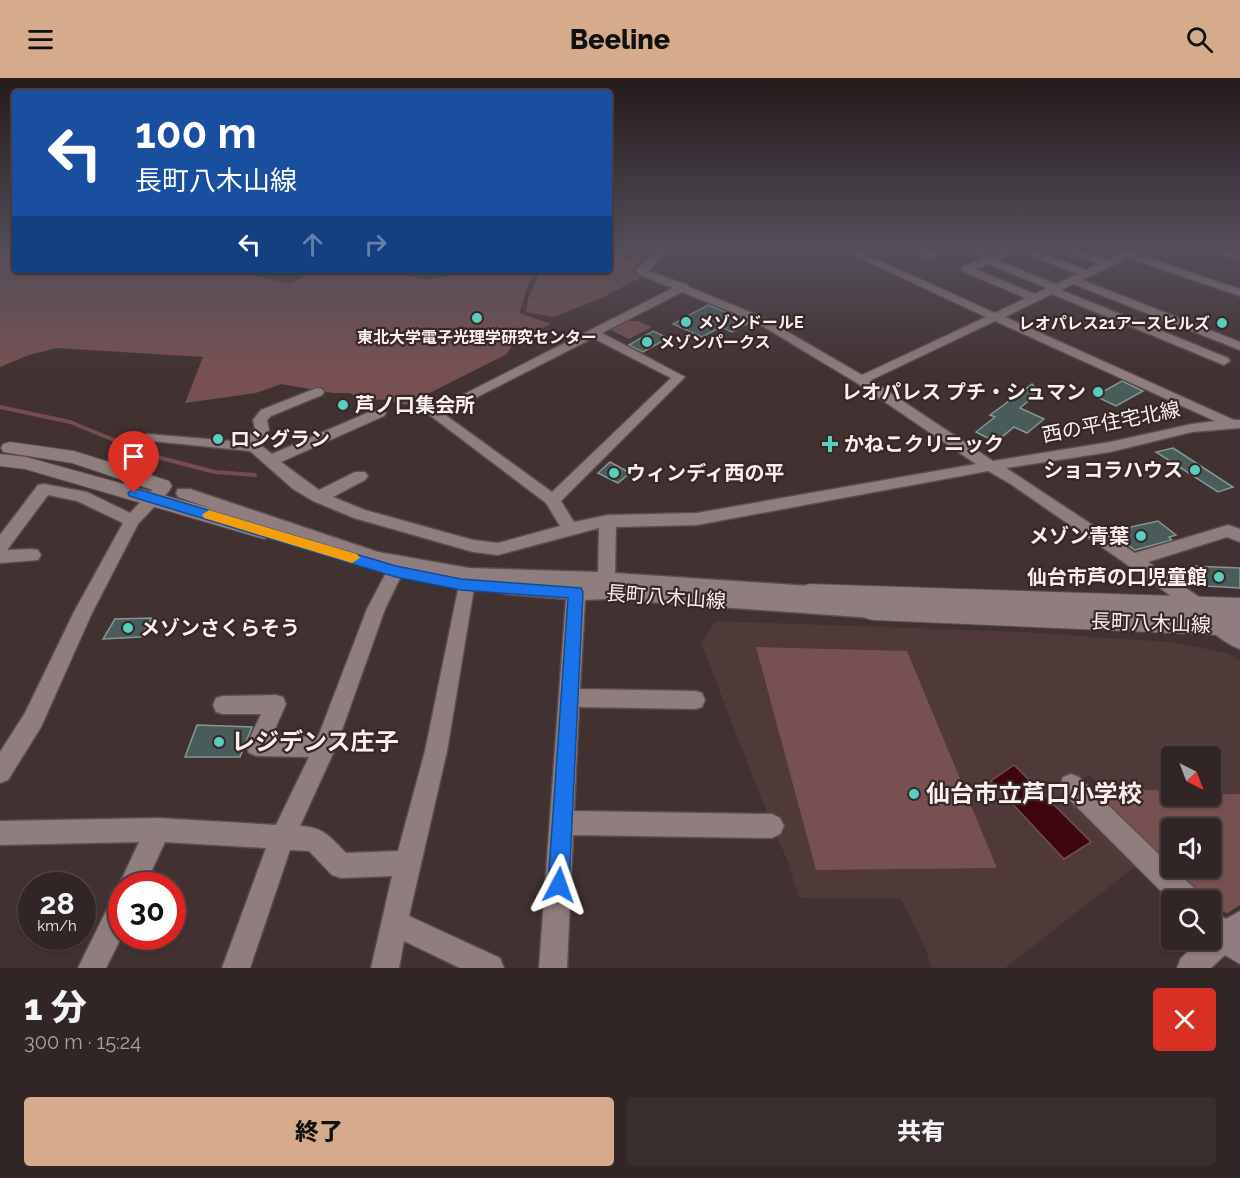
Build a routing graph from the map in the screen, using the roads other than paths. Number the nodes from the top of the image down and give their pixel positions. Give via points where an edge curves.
1 (679, 290) edge
2 (690, 290) edge
3 (936, 290) edge
4 (1016, 290) edge
5 (1053, 290) edge
6 (1055, 290) edge
7 (1097, 290) edge
8 (1035, 298) junction
9 (995, 316) junction
10 (1178, 321) junction
11 (596, 333) junction
12 (1155, 333) junction
13 (1240, 346) edge
14 (1224, 361) dead end
15 (862, 380) junction
16 (317, 392) dead end
17 (379, 413) dead end
18 (1237, 423) edge
19 (152, 437) dead end
20 (248, 445) junction
21 (0, 447) edge
22 (0, 460) edge
23 (272, 460) junction
24 (990, 466) junction
25 (360, 476) dead end
26 (159, 493) junction
27 (184, 493) joint
28 (320, 497) junction
29 (553, 500) junction
30 (132, 521) junction
31 (608, 521) junction
32 (571, 530) junction
33 (264, 531) joint
34 (1240, 536) edge
35 (0, 547) edge
36 (32, 555) dead end
37 (0, 556) edge
38 (1133, 560) junction
39 (396, 571) junction
40 (467, 584) junction
41 (606, 586) junction
42 (576, 592) junction
43 (809, 593) joint
44 (1196, 604) junction
45 (1240, 607) edge
46 (873, 611) joint
47 (1228, 626) edge
48 (1240, 641) edge
49 (570, 698) junction
50 (695, 700) dead end
51 (223, 705) dead end
52 (325, 747) junction
53 (0, 772) edge
54 (1071, 785) dead end
55 (563, 823) junction
56 (772, 826) dead end
57 (158, 830) junction
58 (0, 833) edge
59 (282, 838) junction
60 (407, 863) junction
61 (138, 872) edge
62 (1178, 890) edge
63 (395, 923) junction
64 (1229, 933) edge
65 (108, 935) edge
66 (92, 968) edge
67 (236, 968) edge
68 (385, 968) edge
69 (490, 968) edge
70 (554, 968) edge
71 (1191, 968) edge

1 - 11 street
2 - 15 street via 758,319
3 - 9 street
4 - 8 street
5 - 8 street
6 - 12 street
7 - 10 street
8 - 9 street
9 - 15 street
9 - 18 street
10 - 12 street
10 - 13 street
11 - 29 street via 679,377
11 - 29 street via 434,413
12 - 14 street
15 - 24 street
16 - 20 street via 266,413 260,420 262,430
17 - 23 street
18 - 24 street, 西の平住宅北線
19 - 20 street
20 - 23 street, 西の平住宅北線
21 - 26 street via 74,457
22 - 26 street, 長町八木山線
23 - 28 street, 西の平住宅北線 via 281,472
24 - 31 street, 西の平住宅北線 via 707,518
24 - 38 street
25 - 28 street
26 - 27 street
26 - 30 street
26 - 33 street, 長町八木山線
27 - 41 street via 377,558 413,566 469,575
28 - 32 street, 西の平住宅北線 via 360,514 473,546 498,549
29 - 32 street
30 - 35 street via 81,496 44,489
30 - 53 street via 83,612 33,720
31 - 32 street, 西の平住宅北線
31 - 41 street
33 - 39 street, 長町八木山線
34 - 38 street via 1228,531
36 - 37 street
38 - 44 street
39 - 40 street, 長町八木山線
39 - 52 street via 376,609
40 - 42 street, 長町八木山線
40 - 60 street via 436,751
41 - 42 street, 長町八木山線
41 - 43 street
41 - 46 street, 長町八木山線
42 - 49 street
43 - 44 street
44 - 45 street
44 - 47 street
46 - 47 street, 長町八木山線
47 - 48 street
49 - 50 street
49 - 55 street
51 - 52 street via 276,704 257,746
52 - 59 street
54 - 62 street
55 - 56 street
55 - 70 street
57 - 58 street
57 - 59 street
57 - 61 street
59 - 60 street via 314,839 341,866
59 - 67 street
60 - 63 street
63 - 68 street
63 - 69 street
64 - 71 street
65 - 66 street

